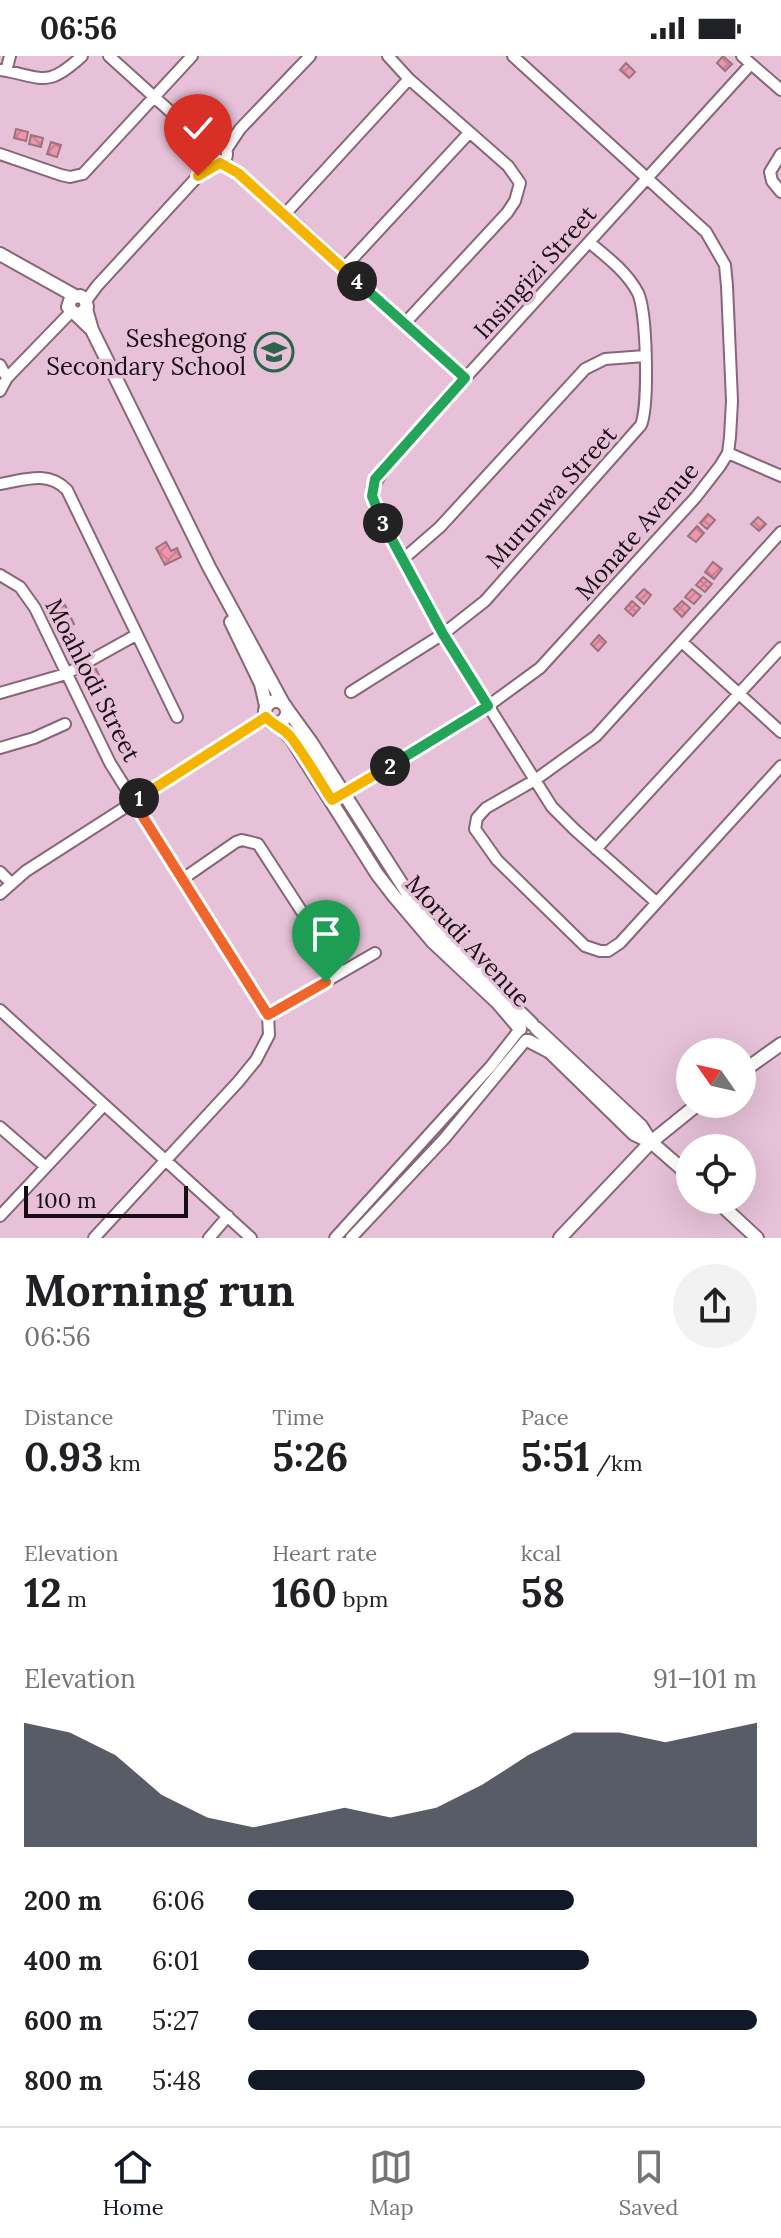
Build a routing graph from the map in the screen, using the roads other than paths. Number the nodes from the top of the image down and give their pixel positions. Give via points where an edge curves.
1 (10, 56) edge
2 (82, 56) edge
3 (109, 56) edge
4 (192, 56) edge
5 (310, 56) edge
6 (388, 56) edge
7 (513, 56) edge
8 (742, 56) edge
9 (751, 64) junction
10 (3, 70) edge
11 (409, 79) junction
12 (781, 90) edge
13 (155, 96) junction
14 (469, 133) junction
15 (0, 154) edge
16 (217, 154) junction
17 (781, 154) edge
18 (647, 178) junction
19 (781, 192) edge
20 (285, 214) junction
21 (590, 243) junction
22 (0, 254) edge
23 (343, 269) junction
24 (78, 305) junction
25 (405, 323) junction
26 (645, 356) junction
27 (0, 365) edge
28 (465, 378) junction
29 (3, 386) edge
30 (728, 453) junction
31 (781, 476) edge
32 (0, 484) edge
33 (781, 532) edge
34 (402, 560) junction
35 (209, 567) junction
36 (0, 575) edge
37 (443, 634) junction
38 (136, 635) junction
39 (682, 642) junction
40 (781, 648) edge
41 (66, 674) junction
42 (351, 692) dead end
43 (0, 693) edge
44 (738, 695) junction
45 (285, 706) junction
46 (488, 706) junction
47 (270, 716) junction
48 (177, 717) dead end
49 (65, 724) dead end
50 (781, 732) edge
51 (0, 748) edge
52 (781, 766) edge
53 (535, 780) junction
54 (338, 797) junction
55 (133, 801) junction
56 (596, 849) junction
57 (0, 872) edge
58 (184, 878) junction
59 (11, 883) junction
60 (0, 894) edge
61 (656, 902) junction
62 (375, 953) dead end
63 (341, 972) junction
64 (0, 1010) edge
65 (268, 1015) junction
66 (528, 1032) junction
67 (781, 1044) edge
68 (756, 1062) edge
69 (104, 1105) junction
70 (681, 1118) edge
71 (0, 1127) edge
72 (651, 1142) junction
73 (165, 1160) junction
74 (676, 1164) edge
75 (46, 1167) junction
76 (731, 1214) edge
77 (0, 1216) edge
78 (228, 1216) junction
79 (94, 1238) edge
80 (209, 1238) edge
81 (251, 1238) edge
82 (335, 1238) edge
83 (351, 1238) edge
84 (560, 1238) edge
85 (757, 1238) edge

1 - 10 street
2 - 10 street via 55,78
3 - 13 street
4 - 13 street
5 - 16 street
6 - 11 street
7 - 18 street, Monate Avenue
8 - 9 street
9 - 12 street
9 - 18 street, Insingizi Street
11 - 14 street
11 - 20 street
13 - 15 street via 88,170 76,176
13 - 16 street
14 - 23 street
14 - 25 street via 517,177 519,192 507,213
16 - 20 street
16 - 24 street
17 - 19 street via 770,172
18 - 21 street, Insingizi Street
18 - 30 street, Monate Avenue via 706,232 725,265 732,401
20 - 23 street
21 - 26 street, Murunwa Street via 637,291
21 - 28 street, Insingizi Street
22 - 24 street, Morudi Avenue
23 - 25 street
24 - 29 street
24 - 35 street, Morudi Avenue
25 - 28 street
26 - 34 street via 605,359 585,369 440,527
26 - 37 street, Murunwa Street via 644,418 637,432 485,601
27 - 29 street
28 - 34 street, Insingizi Street via 387,464 372,489
30 - 31 street
30 - 46 street, Monate Avenue via 696,497 540,668
32 - 38 street via 44,477 67,490
33 - 39 street
34 - 37 street, Insingizi Street
35 - 45 street, Morudi Avenue
35 - 47 street, Morudi Avenue
36 - 41 street, Moahlodi Street via 28,596
37 - 42 street, Murunwa Street
37 - 46 street, Insingizi Street
38 - 41 street
38 - 48 street
39 - 44 street
39 - 53 street via 596,736
40 - 44 street
41 - 43 street
41 - 55 street, Moahlodi Street
44 - 50 street
44 - 56 street
45 - 47 street via 276,701
45 - 47 street via 287,717
45 - 54 street, Morudi Avenue
46 - 53 street, Insingizi Street
46 - 54 street, Monate Avenue
47 - 54 street, Morudi Avenue
47 - 55 street
49 - 51 street
52 - 61 street
53 - 56 street, Insingizi Street via 561,818
53 - 61 street via 486,808 475,824 480,839 514,879 593,950 614,948
54 - 66 street, Morudi Avenue via 377,874 414,921
55 - 58 street, Moahlodi Street
55 - 59 street
56 - 61 street, Insingizi Street
57 - 59 street
58 - 63 street via 236,842 258,844
58 - 65 street, Moahlodi Street
59 - 60 street
62 - 63 street
63 - 65 street
64 - 69 street
65 - 73 street via 267,1041 256,1060
66 - 72 street, Morudi Avenue
66 - 82 street
66 - 83 street via 444,1139
67 - 68 street
69 - 73 street
69 - 75 street
70 - 72 street
71 - 75 street
72 - 74 street, Morudi Avenue
72 - 84 street
73 - 78 street
73 - 79 street
75 - 77 street
76 - 85 street
78 - 80 street
78 - 81 street

